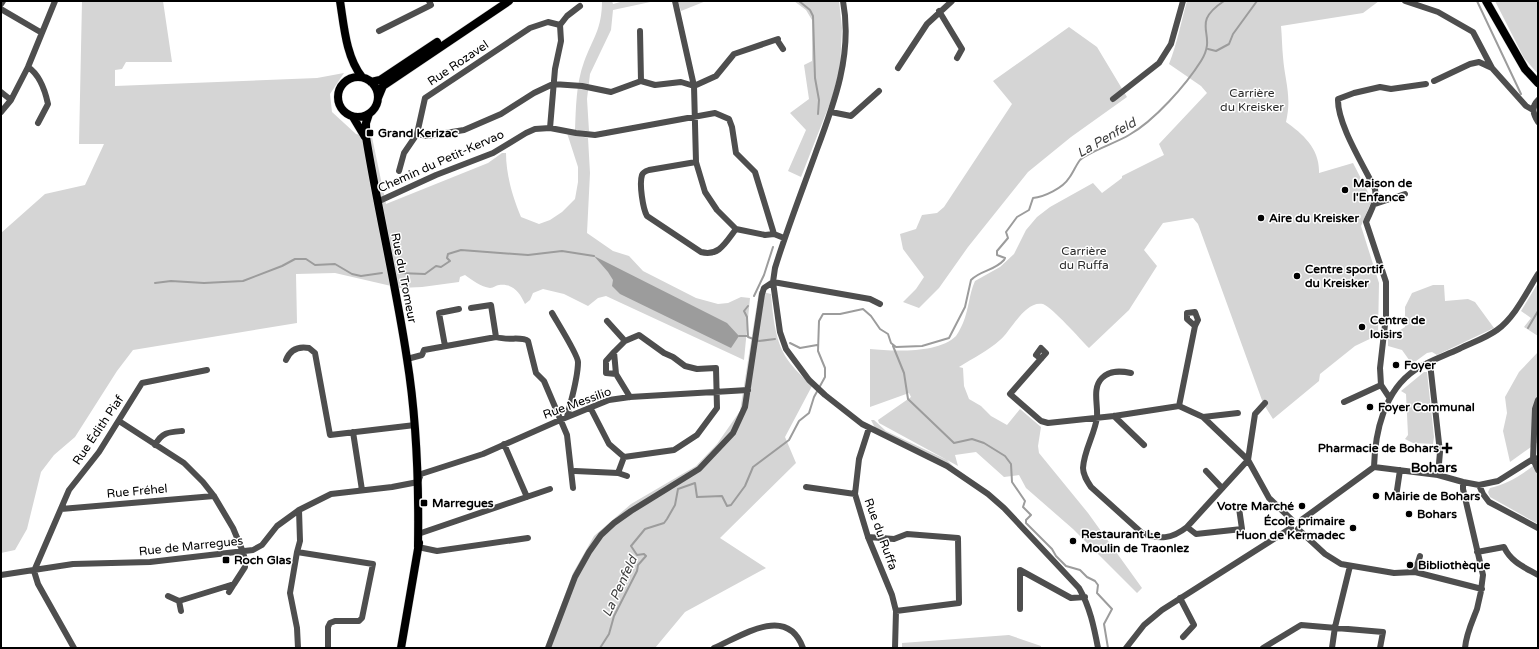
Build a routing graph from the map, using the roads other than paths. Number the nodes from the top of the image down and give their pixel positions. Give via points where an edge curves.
1 (3, 1) edge
2 (55, 1) edge
3 (340, 1) edge
4 (429, 1) edge
5 (500, 1) edge
6 (509, 1) edge
7 (675, 1) edge
8 (843, 1) edge
9 (952, 1) edge
10 (1183, 1) edge
11 (1405, 1) edge
12 (1486, 1) edge
13 (1, 4) edge
14 (580, 6) dead end
15 (1, 9) edge
16 (939, 11) junction
17 (560, 25) junction
18 (379, 30) dead end
19 (640, 31) dead end
20 (42, 33) junction
21 (349, 48) junction
22 (783, 49) dead end
23 (957, 58) dead end
24 (28, 67) junction
25 (898, 68) dead end
26 (1492, 68) junction
27 (362, 77) junction
28 (348, 80) junction
29 (1434, 81) dead end
30 (371, 82) junction
31 (641, 82) junction
32 (1538, 83) edge
33 (553, 84) junction
34 (1426, 84) dead end
35 (694, 86) junction
36 (879, 91) dead end
37 (1, 92) edge
38 (378, 98) junction
39 (1113, 99) dead end
40 (11, 100) junction
41 (1538, 100) edge
42 (1533, 110) junction
43 (1, 112) edge
44 (831, 112) junction
45 (369, 114) junction
46 (353, 117) junction
47 (693, 118) junction
48 (1538, 122) edge
49 (38, 123) dead end
50 (550, 128) junction
51 (417, 134) junction
52 (366, 137) junction
53 (696, 162) junction
54 (398, 171) dead end
55 (1405, 194) dead end
56 (377, 202) junction
57 (1375, 204) junction
58 (736, 229) junction
59 (774, 234) junction
60 (784, 238) junction
61 (1538, 274) edge
62 (773, 282) junction
63 (880, 304) dead end
64 (471, 308) dead end
65 (459, 310) dead end
66 (552, 312) dead end
67 (607, 321) dead end
68 (1195, 326) dead end
69 (496, 337) junction
70 (626, 342) junction
71 (444, 346) junction
72 (614, 352) junction
73 (407, 358) junction
74 (1041, 359) dead end
75 (286, 360) dead end
76 (1430, 363) junction
77 (207, 370) dead end
78 (1132, 373) dead end
79 (616, 374) junction
80 (1381, 385) junction
81 (748, 390) junction
82 (717, 392) junction
83 (630, 397) junction
84 (1389, 397) junction
85 (1538, 400) edge
86 (1344, 402) dead end
87 (1266, 403) dead end
88 (1180, 406) junction
89 (591, 409) junction
90 (1238, 413) dead end
91 (1114, 416) junction
92 (567, 417) junction
93 (1097, 417) junction
94 (1203, 417) junction
95 (560, 420) junction
96 (119, 421) junction
97 (415, 425) junction
98 (869, 428) junction
99 (182, 431) dead end
100 (353, 432) junction
101 (504, 444) junction
102 (155, 445) junction
103 (1144, 445) dead end
104 (624, 457) junction
105 (1536, 458) edge
106 (1248, 460) junction
107 (1374, 467) junction
108 (1400, 470) junction
109 (1538, 470) edge
110 (575, 471) dead end
111 (1206, 471) dead end
112 (618, 473) junction
113 (1438, 475) junction
114 (627, 476) dead end
115 (420, 478) junction
116 (1463, 482) junction
117 (1479, 485) junction
118 (806, 487) dead end
119 (573, 488) dead end
120 (1222, 488) junction
121 (550, 489) dead end
122 (362, 490) junction
123 (855, 494) junction
124 (214, 496) junction
125 (526, 497) junction
126 (1396, 497) dead end
127 (61, 508) junction
128 (1239, 508) dead end
129 (299, 510) junction
130 (1292, 520) junction
131 (1300, 521) junction
132 (1187, 527) junction
133 (1291, 528) junction
134 (1538, 528) edge
135 (1298, 529) junction
136 (421, 532) junction
137 (868, 537) junction
138 (528, 538) dead end
139 (418, 547) junction
140 (243, 552) junction
141 (297, 552) junction
142 (1477, 552) junction
143 (1420, 556) dead end
144 (1350, 566) junction
145 (34, 571) junction
146 (1415, 572) junction
147 (1, 575) edge
148 (1538, 575) edge
149 (234, 584) junction
150 (1482, 589) junction
151 (229, 592) dead end
152 (168, 596) dead end
153 (1085, 597) junction
154 (1180, 598) junction
155 (179, 601) junction
156 (1020, 609) dead end
157 (181, 611) dead end
158 (896, 611) junction
159 (1335, 628) junction
160 (1183, 637) dead end
161 (74, 648) edge
162 (298, 648) edge
163 (328, 648) edge
164 (402, 648) edge
165 (548, 648) edge
166 (714, 648) edge
167 (803, 648) edge
168 (896, 648) edge
169 (1098, 648) edge
170 (1126, 648) edge
171 (1263, 648) edge
172 (1332, 648) edge
173 (1380, 648) edge
174 (1465, 648) edge

1 - 13 street
2 - 20 street
3 - 21 main road
4 - 18 street via 431,5
5 - 30 main road via 380,80
6 - 38 main road via 382,86
7 - 35 street
8 - 44 street via 845,52
9 - 16 street
10 - 39 street via 1171,44 1159,63
11 - 26 street via 1438,12 1473,32
12 - 32 main road via 1525,69
14 - 17 street
15 - 20 street
16 - 23 street via 962,49
16 - 25 street via 927,24
17 - 33 street via 561,41
17 - 51 street, Rue Rozavel via 548,22 530,28 425,98
19 - 31 street
20 - 24 street
21 - 27 main road via 356,70
21 - 28 main road
22 - 35 street via 777,40 734,54 716,76
24 - 40 street
24 - 49 street via 34,71 48,104
26 - 29 street via 1479,62 1470,64
26 - 42 street via 1526,106
27 - 28 main road
27 - 30 main road
28 - 46 main road via 338,92 338,100 346,114
30 - 38 main road via 375,86
31 - 33 street via 611,92 576,85
31 - 35 street via 655,85 681,82
33 - 50 street
33 - 51 street via 520,101 502,114 464,130 427,136
34 - 57 street via 1391,89 1380,87 1338,99 1347,134 1375,189
35 - 47 street
36 - 44 street via 851,116
37 - 40 street
38 - 45 main road via 377,105
40 - 43 street
41 - 42 street
42 - 48 street
44 - 60 street
45 - 46 main road
45 - 52 main road, Rue du Tromeur
46 - 52 main road, Rue du Tromeur
47 - 50 street, Chemin du Petit-Kervao via 595,135
47 - 53 street
47 - 59 street, Chemin du Petit-Kervao via 715,113 729,118 736,153 755,172
50 - 56 street, Chemin du Petit-Kervao via 526,133 493,153
51 - 54 street via 404,153
52 - 56 main road, Rue du Tromeur
53 - 58 street via 705,192 712,204
53 - 58 street via 644,172 641,176 644,211 647,216 701,252 709,254 719,251
55 - 57 street
56 - 73 main road, Rue du Tromeur
57 - 80 street via 1366,222 1386,282
58 - 59 street via 765,235
59 - 60 street
60 - 62 street
61 - 76 street via 1514,313 1497,330
62 - 63 street via 870,299
62 - 81 street via 764,288
62 - 98 street via 779,325 786,350 809,380
64 - 69 street via 491,305
65 - 71 street via 439,313
66 - 92 street via 578,361
67 - 70 street
68 - 88 street
69 - 71 street
69 - 95 street via 505,340 523,338 528,341 536,373 544,381
70 - 72 street
70 - 82 street via 639,335 685,366 716,368
71 - 73 street via 424,350 422,355
72 - 79 street
72 - 79 street via 606,361 606,373
73 - 97 main road, Rue du Tromeur
74 - 93 street via 1010,394 1041,421 1048,423
75 - 100 street via 292,350 304,347 315,353 330,435
76 - 84 street via 1408,376
76 - 113 street via 1440,452
77 - 96 street, Rue Édith Piaf via 142,383
78 - 93 street via 1110,373 1100,381 1096,389
79 - 83 street
80 - 84 street
80 - 86 street
81 - 82 street, Rue Messilio
81 - 165 street via 740,422 711,458 686,478 614,523 594,545 575,577
82 - 83 street, Rue Messilio
82 - 104 street via 717,408 697,435 674,450
83 - 89 street, Rue Messilio via 609,400
84 - 107 street via 1382,414
85 - 105 street via 1535,409
87 - 106 street via 1255,414
88 - 91 street
88 - 94 street
89 - 92 street, Rue Messilio
89 - 104 street via 609,444
90 - 94 street
91 - 93 street
91 - 103 street
92 - 95 street, Rue Messilio
93 - 132 street via 1083,470 1091,487 1142,533 1165,538 1177,535
94 - 106 street
95 - 101 street, Rue Messilio
95 - 119 street via 567,435
96 - 102 street
96 - 127 street, Rue Édith Piaf via 69,490
97 - 100 street
97 - 115 main road, Rue du Tromeur
98 - 123 street, Rue du Ruffa via 859,459
98 - 153 street via 947,466 988,494 1069,575
99 - 102 street via 165,433
100 - 122 street
101 - 115 street, Rue Messilio
101 - 125 street
102 - 124 street via 184,463
104 - 112 street
105 - 109 street
105 - 117 street via 1498,481
106 - 120 street
106 - 130 street via 1268,498
107 - 108 street
107 - 131 street
108 - 113 street
108 - 126 street
110 - 112 street
111 - 120 street
112 - 114 street
113 - 116 street
115 - 122 street, Rue de Marregues
115 - 136 main road, Rue du Tromeur
115 - 139 main road, Rue du Tromeur
116 - 117 street
116 - 142 street
117 - 134 street via 1489,502
118 - 123 street
120 - 132 street
121 - 125 street
122 - 129 street, Rue de Marregues via 330,494
123 - 137 street, Rue du Ruffa
124 - 127 street, Rue Fréhel
124 - 140 street via 233,528
125 - 136 street
127 - 145 street, Rue Édith Piaf
128 - 132 street via 1242,529 1196,534
129 - 140 street, Rue de Marregues via 277,526 262,545
129 - 141 street via 300,541
130 - 131 street
130 - 133 street
131 - 135 street
133 - 135 street
133 - 154 street
135 - 144 street via 1333,560
136 - 139 main road, Rue du Tromeur
137 - 158 street, Rue du Ruffa
137 - 158 street via 894,539 907,534 958,538 959,603
138 - 139 street via 437,551
139 - 164 main road, Rue du Tromeur
140 - 145 street, Rue de Marregues via 150,562 73,564
140 - 149 street via 245,567
141 - 162 street via 290,593
141 - 163 street via 373,564 362,618 359,621 330,623
142 - 148 street via 1504,547 1517,564
142 - 150 street via 1483,575
143 - 146 street
144 - 146 street via 1394,573
144 - 159 street
145 - 147 street, Rue de Marregues
145 - 161 street via 38,584
146 - 150 street
149 - 151 street
149 - 155 street
150 - 174 street
152 - 155 street
153 - 156 street via 1071,598 1020,570
153 - 169 street
154 - 160 street via 1194,624
154 - 170 street via 1149,620
155 - 157 street
158 - 168 street, Rue du Ruffa
159 - 171 street via 1301,626
159 - 172 street
159 - 173 street via 1383,632
166 - 167 street via 764,626 776,624 793,632 800,639

